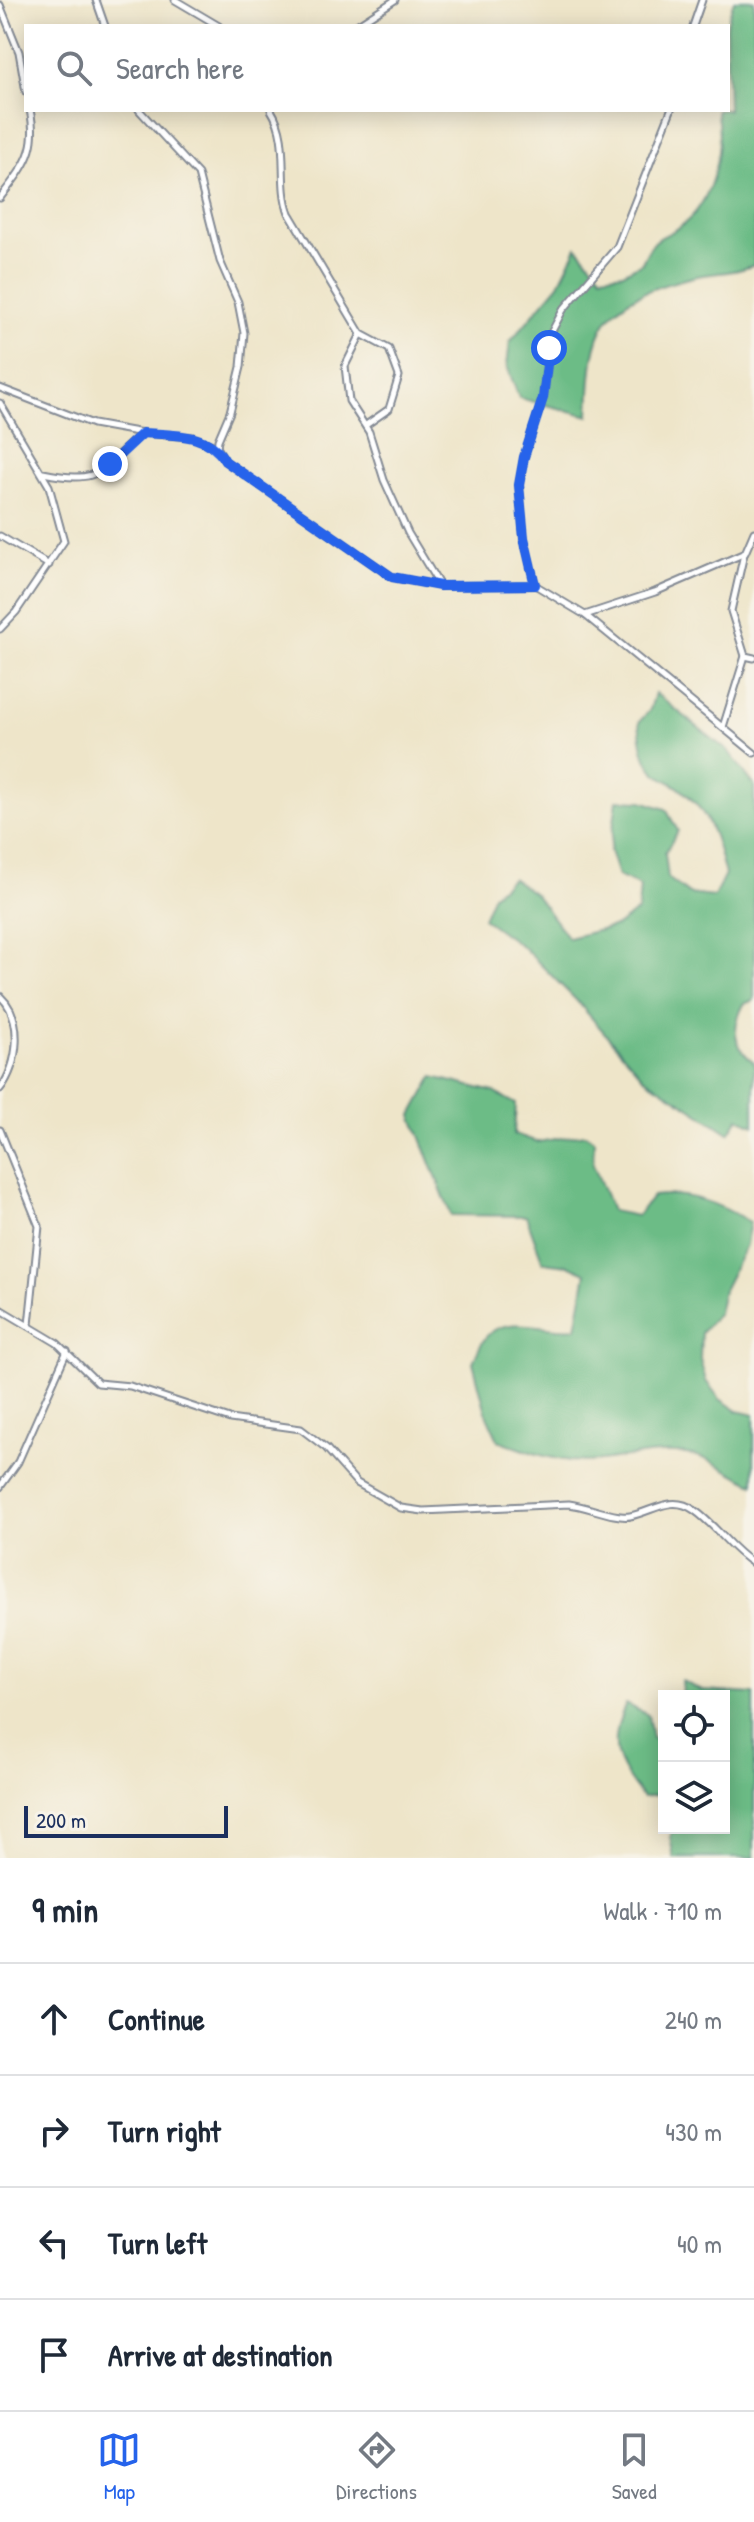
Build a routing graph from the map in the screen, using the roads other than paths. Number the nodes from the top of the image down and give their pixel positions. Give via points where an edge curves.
1 (96, 0) edge
2 (175, 0) edge
3 (395, 0) edge
4 (702, 0) edge
5 (0, 5) edge
6 (104, 24) edge
7 (216, 24) edge
8 (358, 24) edge
9 (694, 24) edge
10 (24, 81) edge
11 (30, 112) edge
12 (141, 112) edge
13 (272, 112) edge
14 (670, 112) edge
15 (0, 198) edge
16 (361, 334) junction
17 (0, 388) edge
18 (0, 403) edge
19 (366, 425) junction
20 (143, 433) junction
21 (217, 447) junction
22 (43, 473) junction
23 (754, 532) edge
24 (0, 536) edge
25 (745, 553) junction
26 (49, 565) junction
27 (535, 585) junction
28 (440, 586) junction
29 (585, 615) junction
30 (0, 629) edge
31 (745, 656) junction
32 (754, 658) edge
33 (723, 727) junction
34 (754, 753) edge
35 (0, 996) edge
36 (0, 1089) edge
37 (0, 1130) edge
38 (0, 1309) edge
39 (29, 1325) junction
40 (67, 1351) junction
41 (0, 1487) edge
42 (754, 1564) edge

1 - 6 street
2 - 7 street
3 - 8 street
4 - 9 street
5 - 10 street
11 - 15 street via 32,148
12 - 21 street via 198,174 220,261 238,302 244,333 241,367
13 - 16 street via 289,213
14 - 27 street via 617,247 563,310 551,333 543,398 519,485
16 - 19 street via 345,366 349,401
16 - 19 street via 389,349 399,376 389,409
17 - 20 street via 93,424
18 - 22 street
19 - 28 street via 404,523
20 - 21 street via 192,437
20 - 22 street via 96,476 68,479
21 - 28 street via 225,461 392,577
22 - 26 street via 64,541
23 - 25 street
24 - 26 street
25 - 29 street
25 - 31 street via 731,611
26 - 30 street
27 - 28 street
27 - 29 street
29 - 33 street
31 - 32 street
31 - 33 street
33 - 34 street
35 - 36 street via 13,1015 15,1042 13,1065
37 - 39 street via 39,1226
38 - 39 street
39 - 40 street
40 - 41 street via 18,1462
40 - 42 street via 98,1383 130,1386 230,1419 301,1429 357,1483 401,1508 569,1504 630,1516 670,1503 685,1505

